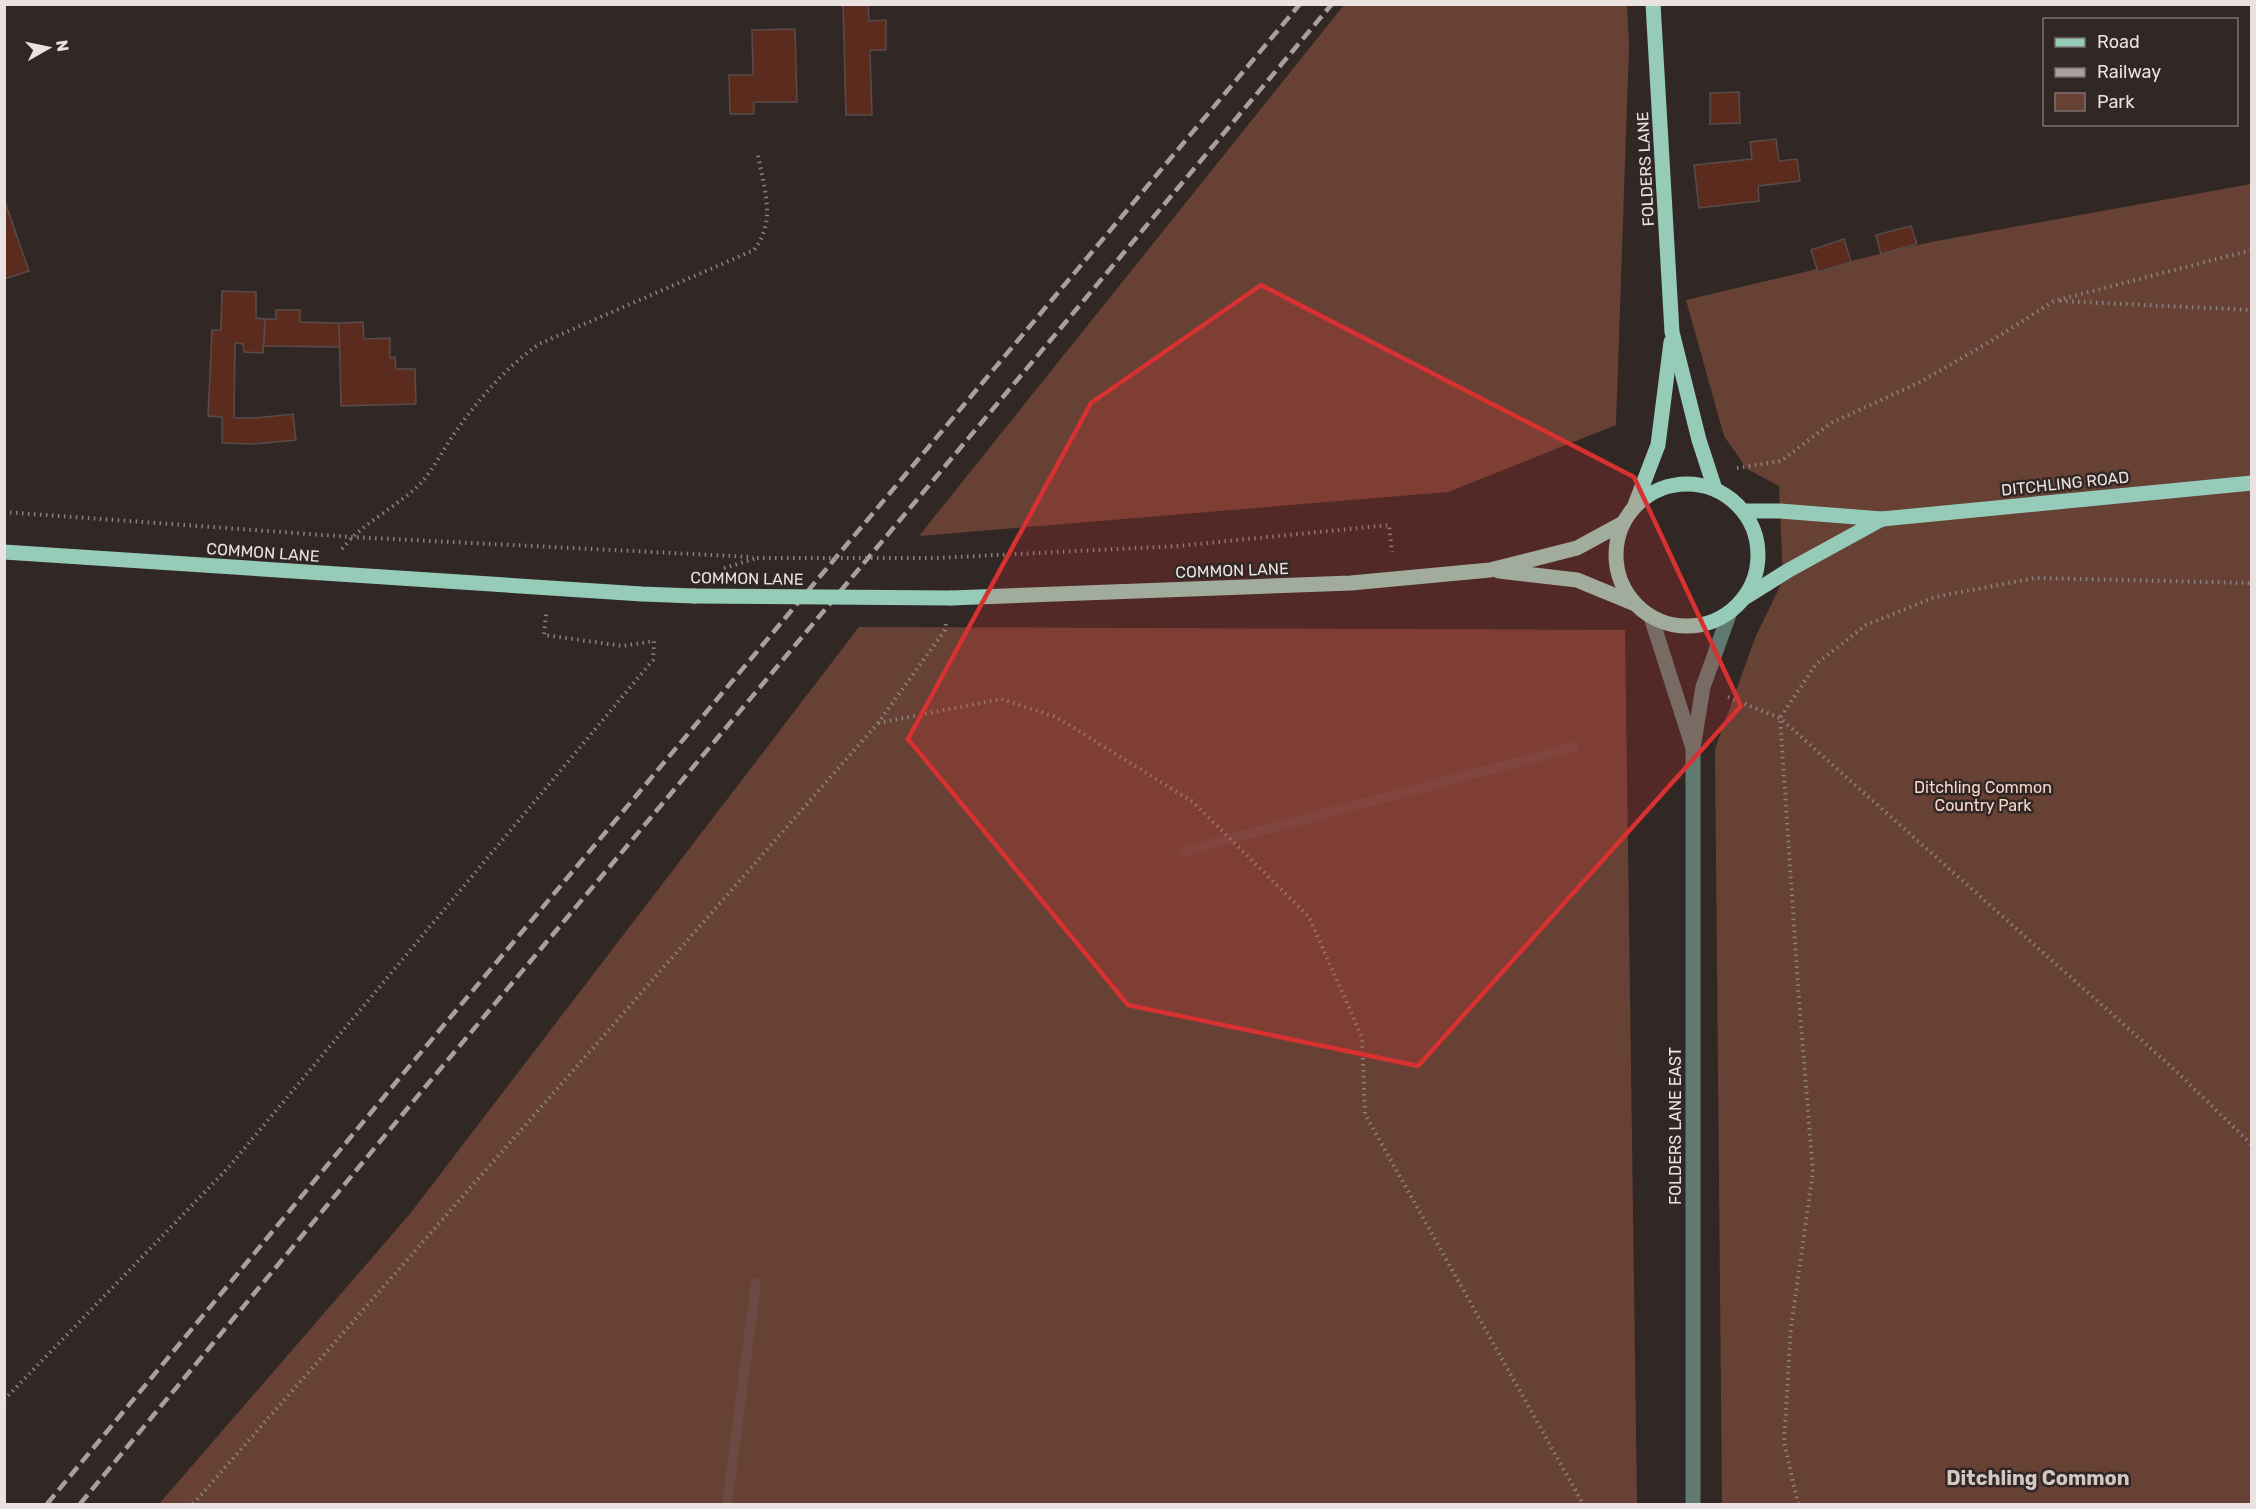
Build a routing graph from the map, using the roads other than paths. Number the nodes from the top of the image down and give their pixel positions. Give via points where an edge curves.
1 (1653, 4) edge
2 (1672, 332) junction
3 (2252, 483) edge
4 (1715, 489) junction
5 (1635, 505) junction
6 (1743, 511) junction
7 (1882, 519) junction
8 (1623, 523) junction
9 (4, 552) edge
10 (1490, 570) junction
11 (1744, 598) junction
12 (1633, 603) junction
13 (1730, 612) junction
14 (1650, 617) junction
15 (1692, 748) junction
16 (1693, 1504) edge

1 - 2 main road, FOLDERS LANE
2 - 4 main road, FOLDERS LANE
2 - 5 main road, FOLDERS LANE via 1658,445
3 - 7 main road, DITCHLING ROAD
4 - 5 main road via 1693,483 1671,484 1651,492
4 - 6 main road
5 - 8 main road
6 - 7 main road, DITCHLING ROAD
6 - 11 main road via 1758,547 1757,567
7 - 11 main road, DITCHLING ROAD
8 - 10 main road, COMMON LANE via 1576,548
8 - 12 main road via 1616,543 1616,565
9 - 10 main road, COMMON LANE, bridge via 694,596 951,598 1351,583
10 - 12 main road, COMMON LANE via 1577,580
11 - 13 main road
12 - 14 main road
13 - 14 main road via 1712,622 1691,626 1670,625
13 - 15 street, FOLDERS LANE EAST via 1703,687
14 - 15 street, FOLDERS LANE EAST
15 - 16 street, FOLDERS LANE EAST

